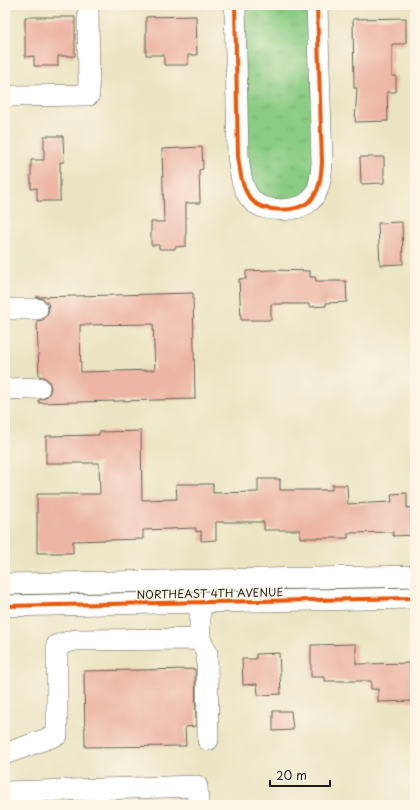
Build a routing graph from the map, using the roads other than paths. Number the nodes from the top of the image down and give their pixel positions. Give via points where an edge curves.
1 (88, 5) edge
2 (235, 5) edge
3 (317, 5) edge
4 (14, 96) dead end
5 (5, 309) edge
6 (37, 309) dead end
7 (39, 388) dead end
8 (5, 389) edge
9 (415, 576) edge
10 (294, 578) junction
11 (5, 584) edge
12 (415, 598) edge
13 (294, 601) junction
14 (200, 602) junction
15 (5, 606) edge
16 (200, 639) junction
17 (208, 740) dead end
18 (5, 754) edge
19 (5, 792) edge
20 (198, 805) edge

1 - 4 street via 89,95
2 - 3 street via 240,172 250,198 260,206 273,209 302,206 311,200 321,177
5 - 6 street
7 - 8 street
9 - 10 street, NORTHEAST 4TH AVENUE
10 - 11 street, NORTHEAST 4TH AVENUE
10 - 13 street
12 - 13 street, NORTHEAST 4TH AVENUE
13 - 14 street, NORTHEAST 4TH AVENUE
14 - 15 street, NORTHEAST 4TH AVENUE
14 - 16 street
16 - 17 street via 207,653
16 - 18 street via 74,640 57,645 57,735
19 - 20 street via 197,786

